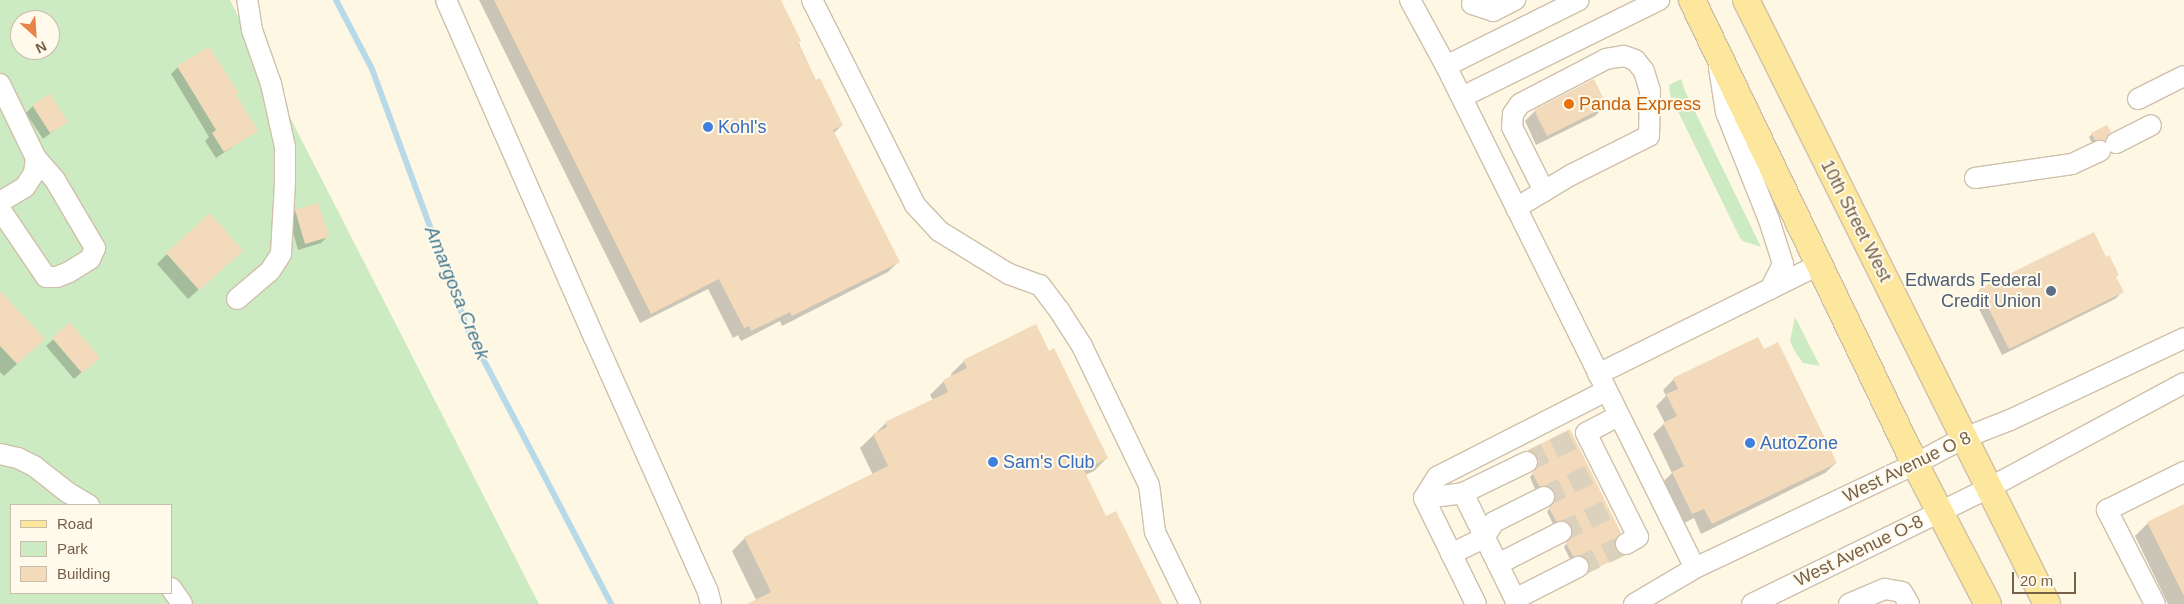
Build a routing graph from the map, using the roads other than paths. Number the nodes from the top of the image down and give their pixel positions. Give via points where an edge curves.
1 (247, 0) edge
2 (446, 0) edge
3 (812, 0) edge
4 (1410, 0) edge
5 (1515, 0) edge
6 (1579, 0) edge
7 (1659, 0) edge
8 (1692, 0) edge
9 (1746, 0) edge
10 (1472, 4) dead end
11 (1716, 52) junction
12 (1446, 66) junction
13 (2184, 76) edge
14 (0, 84) edge
15 (1462, 97) junction
16 (2138, 99) dead end
17 (2152, 125) dead end
18 (36, 158) junction
19 (1975, 178) dead end
20 (1544, 191) junction
21 (0, 202) edge
22 (1516, 208) junction
23 (0, 209) edge
24 (1819, 265) junction
25 (1770, 289) junction
26 (237, 299) dead end
27 (2184, 338) edge
28 (1602, 383) junction
29 (2184, 383) edge
30 (1618, 416) junction
31 (1964, 438) junction
32 (0, 454) edge
33 (1527, 462) tunnel mouth
34 (1915, 464) junction
35 (2184, 472) edge
36 (1989, 488) junction
37 (1464, 494) junction
38 (1544, 497) tunnel mouth
39 (1424, 498) junction
40 (87, 504) edge
41 (1940, 512) junction
42 (1561, 532) tunnel mouth
43 (1484, 538) junction
44 (1626, 544) dead end
45 (1451, 554) junction
46 (1498, 564) junction
47 (1578, 567) tunnel mouth
48 (1694, 568) junction
49 (172, 589) edge
50 (182, 604) edge
51 (711, 604) edge
52 (1190, 604) edge
53 (1476, 604) edge
54 (1634, 604) edge
55 (1752, 604) edge
56 (1849, 604) edge
57 (1909, 604) edge
58 (1988, 604) edge
59 (2047, 604) edge
60 (2155, 604) edge

1 - 26 street via 252,30 271,84 285,147 285,182 281,254 270,271
2 - 51 street
3 - 52 street via 915,205 939,232 1009,274 1040,285 1082,346 1149,485 1156,532
4 - 12 street
5 - 10 street via 1493,11
6 - 12 street
7 - 15 street
8 - 11 main road
9 - 31 main road, 10th Street West
11 - 24 main road
11 - 25 street via 1726,112 1783,264
12 - 15 street
13 - 16 street
14 - 18 street
15 - 22 street
17 - 19 street via 2072,164
18 - 21 street via 34,173 25,187
18 - 23 street via 55,180 95,248 90,259 57,277 46,277
20 - 20 street via 1649,136 1650,91 1644,71 1635,60 1624,56 1606,59 1520,104 1512,114 1512,127
20 - 22 street
22 - 28 street
24 - 25 street
24 - 34 main road
25 - 28 street
27 - 31 street, West Avenue O 8 via 2010,420
28 - 30 street
28 - 39 street via 1437,478
29 - 36 street
30 - 44 street via 1580,436 1615,506 1638,537
30 - 48 street
31 - 34 street, West Avenue O 8
31 - 36 main road, 10th Street West
32 - 40 street via 34,466
33 - 37 street
34 - 41 main road
34 - 48 street, West Avenue O 8
35 - 60 street via 2107,510
36 - 41 street
36 - 59 main road, 10th Street West
37 - 39 street
37 - 43 street
38 - 43 street via 1494,522
39 - 45 street
41 - 55 street, West Avenue O-8
41 - 58 main road
42 - 46 street
43 - 45 street
43 - 46 street
45 - 53 street
46 - 47 street via 1515,599
48 - 54 street, West Avenue O 8
49 - 50 street
56 - 57 street via 1885,589 1902,592

